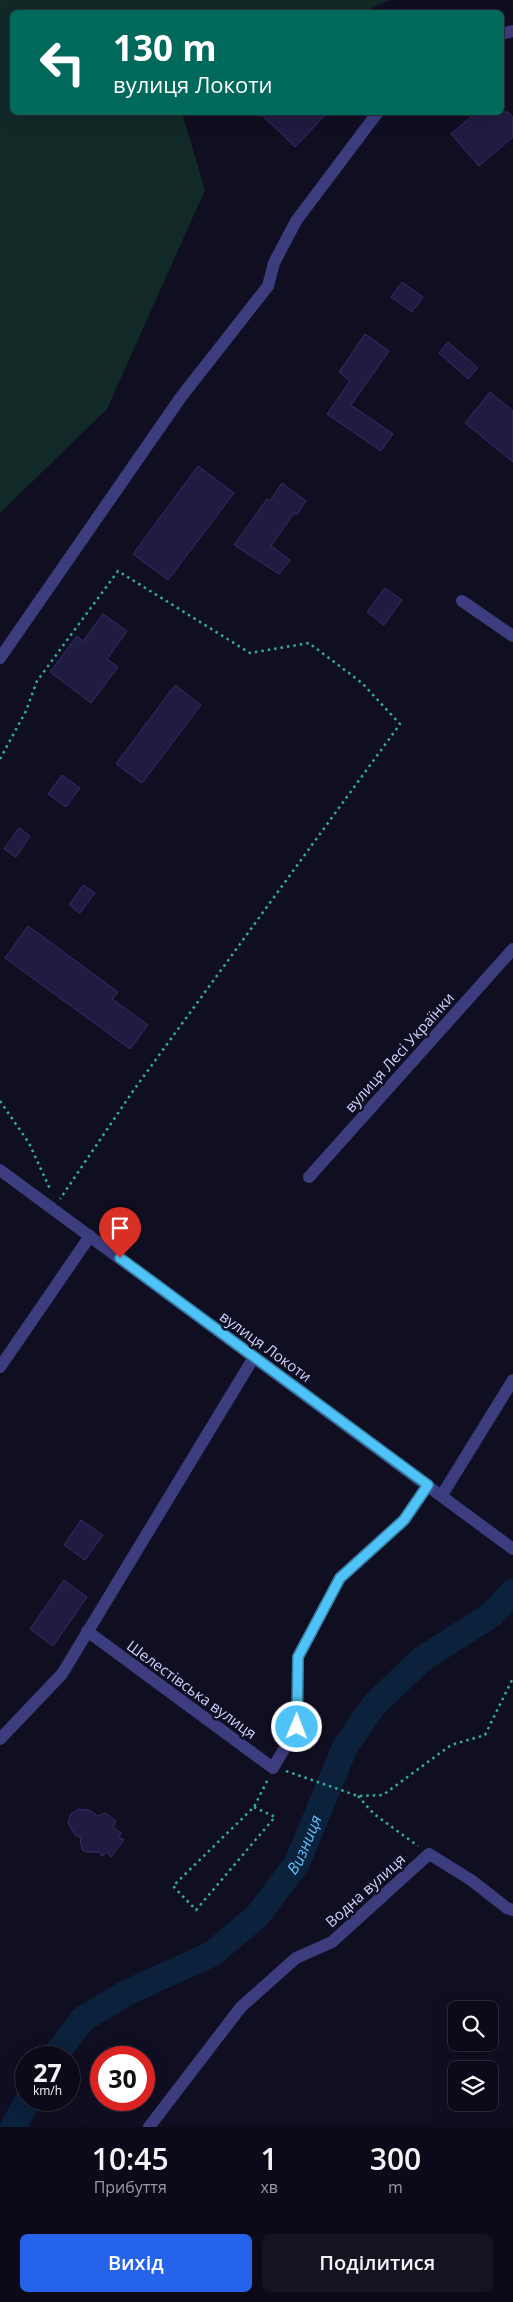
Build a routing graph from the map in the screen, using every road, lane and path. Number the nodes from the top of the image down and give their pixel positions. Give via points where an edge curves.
1 (376, 115) edge
2 (462, 602) dead end
3 (513, 636) edge
4 (0, 658) edge
5 (0, 760) edge
6 (513, 949) edge
7 (0, 1101) edge
8 (0, 1170) edge
9 (310, 1177) dead end
10 (55, 1206) junction
11 (90, 1236) junction
12 (254, 1357) junction
13 (0, 1367) edge
14 (513, 1380) edge
15 (428, 1485) junction
16 (442, 1495) junction
17 (513, 1549) edge
18 (87, 1631) junction
19 (513, 1678) edge
20 (0, 1739) edge
21 (298, 1774) dead end
22 (358, 1796) junction
23 (254, 1807) joint
24 (429, 1854) junction
25 (513, 1910) edge
26 (149, 2127) edge

1 - 4 street via 296,221 274,262 268,286 181,397
2 - 3 street
5 - 10 path via 26,711 37,681 118,571 250,653 309,643 362,683 400,724 133,1091
6 - 9 street, вулиця Лесі Українки
7 - 10 path via 29,1143
8 - 10 street, вулиця Локоти
10 - 11 street, вулиця Локоти
11 - 12 street, вулиця Локоти
11 - 13 street
12 - 15 street, вулиця Локоти
12 - 18 street
14 - 16 street
15 - 16 street, вулиця Локоти
15 - 18 street, Шелестівська вулиця via 404,1520 340,1578 298,1657 297,1727 273,1768
16 - 17 street, вулиця Локоти
18 - 20 street via 62,1674
19 - 22 path via 485,1735 451,1745 383,1795
21 - 22 path
22 - 24 path via 374,1814
23 - 23 path via 173,1886 196,1910 275,1817
24 - 25 street, Водна вулиця
24 - 26 street, Водна вулиця via 332,1942 296,1958 241,2007

